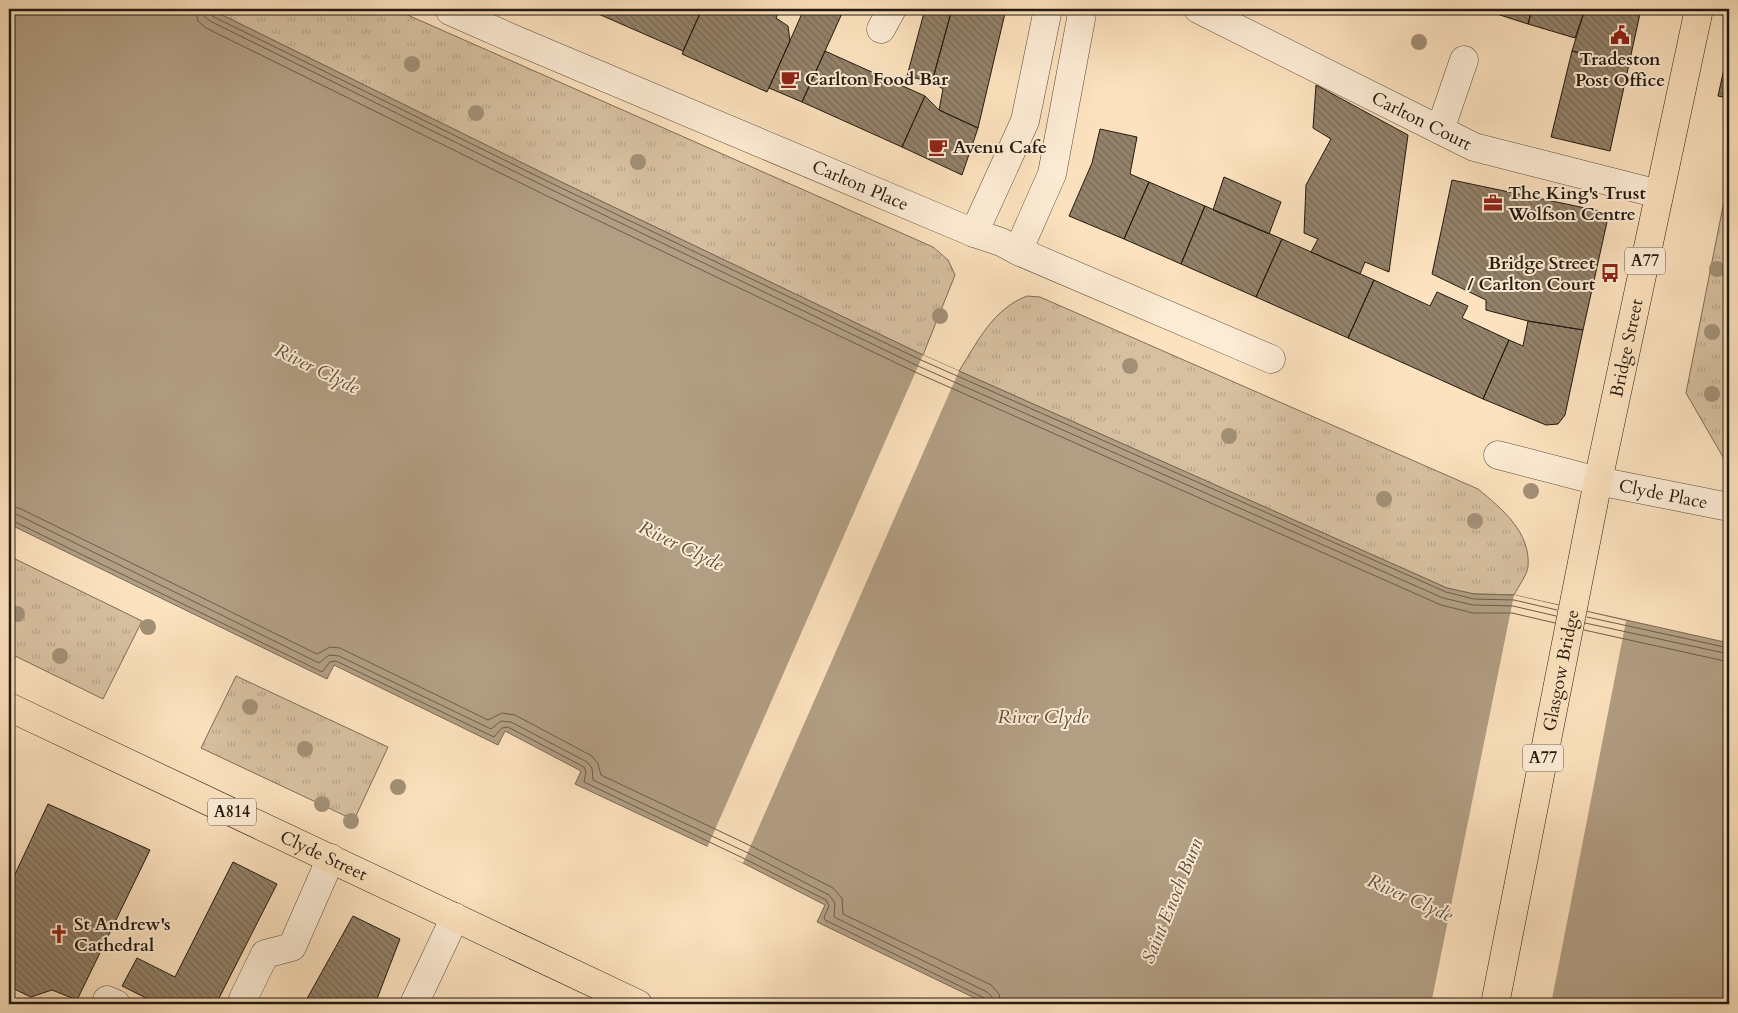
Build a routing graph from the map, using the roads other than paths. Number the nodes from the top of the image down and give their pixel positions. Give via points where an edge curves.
1 (1048, 9) edge
2 (1080, 9) edge
3 (1198, 9) edge
4 (1699, 9) edge
5 (450, 10) edge
6 (1464, 60) dead end
7 (1440, 130) junction
8 (1659, 194) junction
9 (974, 233) junction
10 (1018, 251) junction
11 (1271, 359) dead end
12 (1498, 455) dead end
13 (1598, 481) junction
14 (1729, 507) edge
15 (1592, 513) joint
16 (9, 707) edge
17 (331, 858) junction
18 (455, 918) junction
19 (243, 999) dead end
20 (414, 1004) edge
21 (638, 1004) edge
22 (1495, 1004) edge

1 - 9 street via 1025,120
2 - 10 street via 1081,19 1058,152 1052,174
3 - 7 street, Carlton Court
4 - 8 main road, Bridge Street / A77
5 - 9 street, Carlton Place
6 - 7 street
7 - 8 street, Carlton Court via 1474,146
8 - 13 main road, Bridge Street / A77
9 - 10 street, Carlton Place
10 - 11 street, Carlton Place
12 - 13 street, Clyde Place
13 - 14 street, Clyde Place
13 - 15 main road, Bridge Street / A77
15 - 22 main road, Glasgow Bridge / A77
16 - 17 main road, Clyde Street / A814
17 - 18 main road, Clyde Street / A814
17 - 19 street via 292,947 265,954
18 - 20 street
18 - 21 main road, Clyde Street / A814

